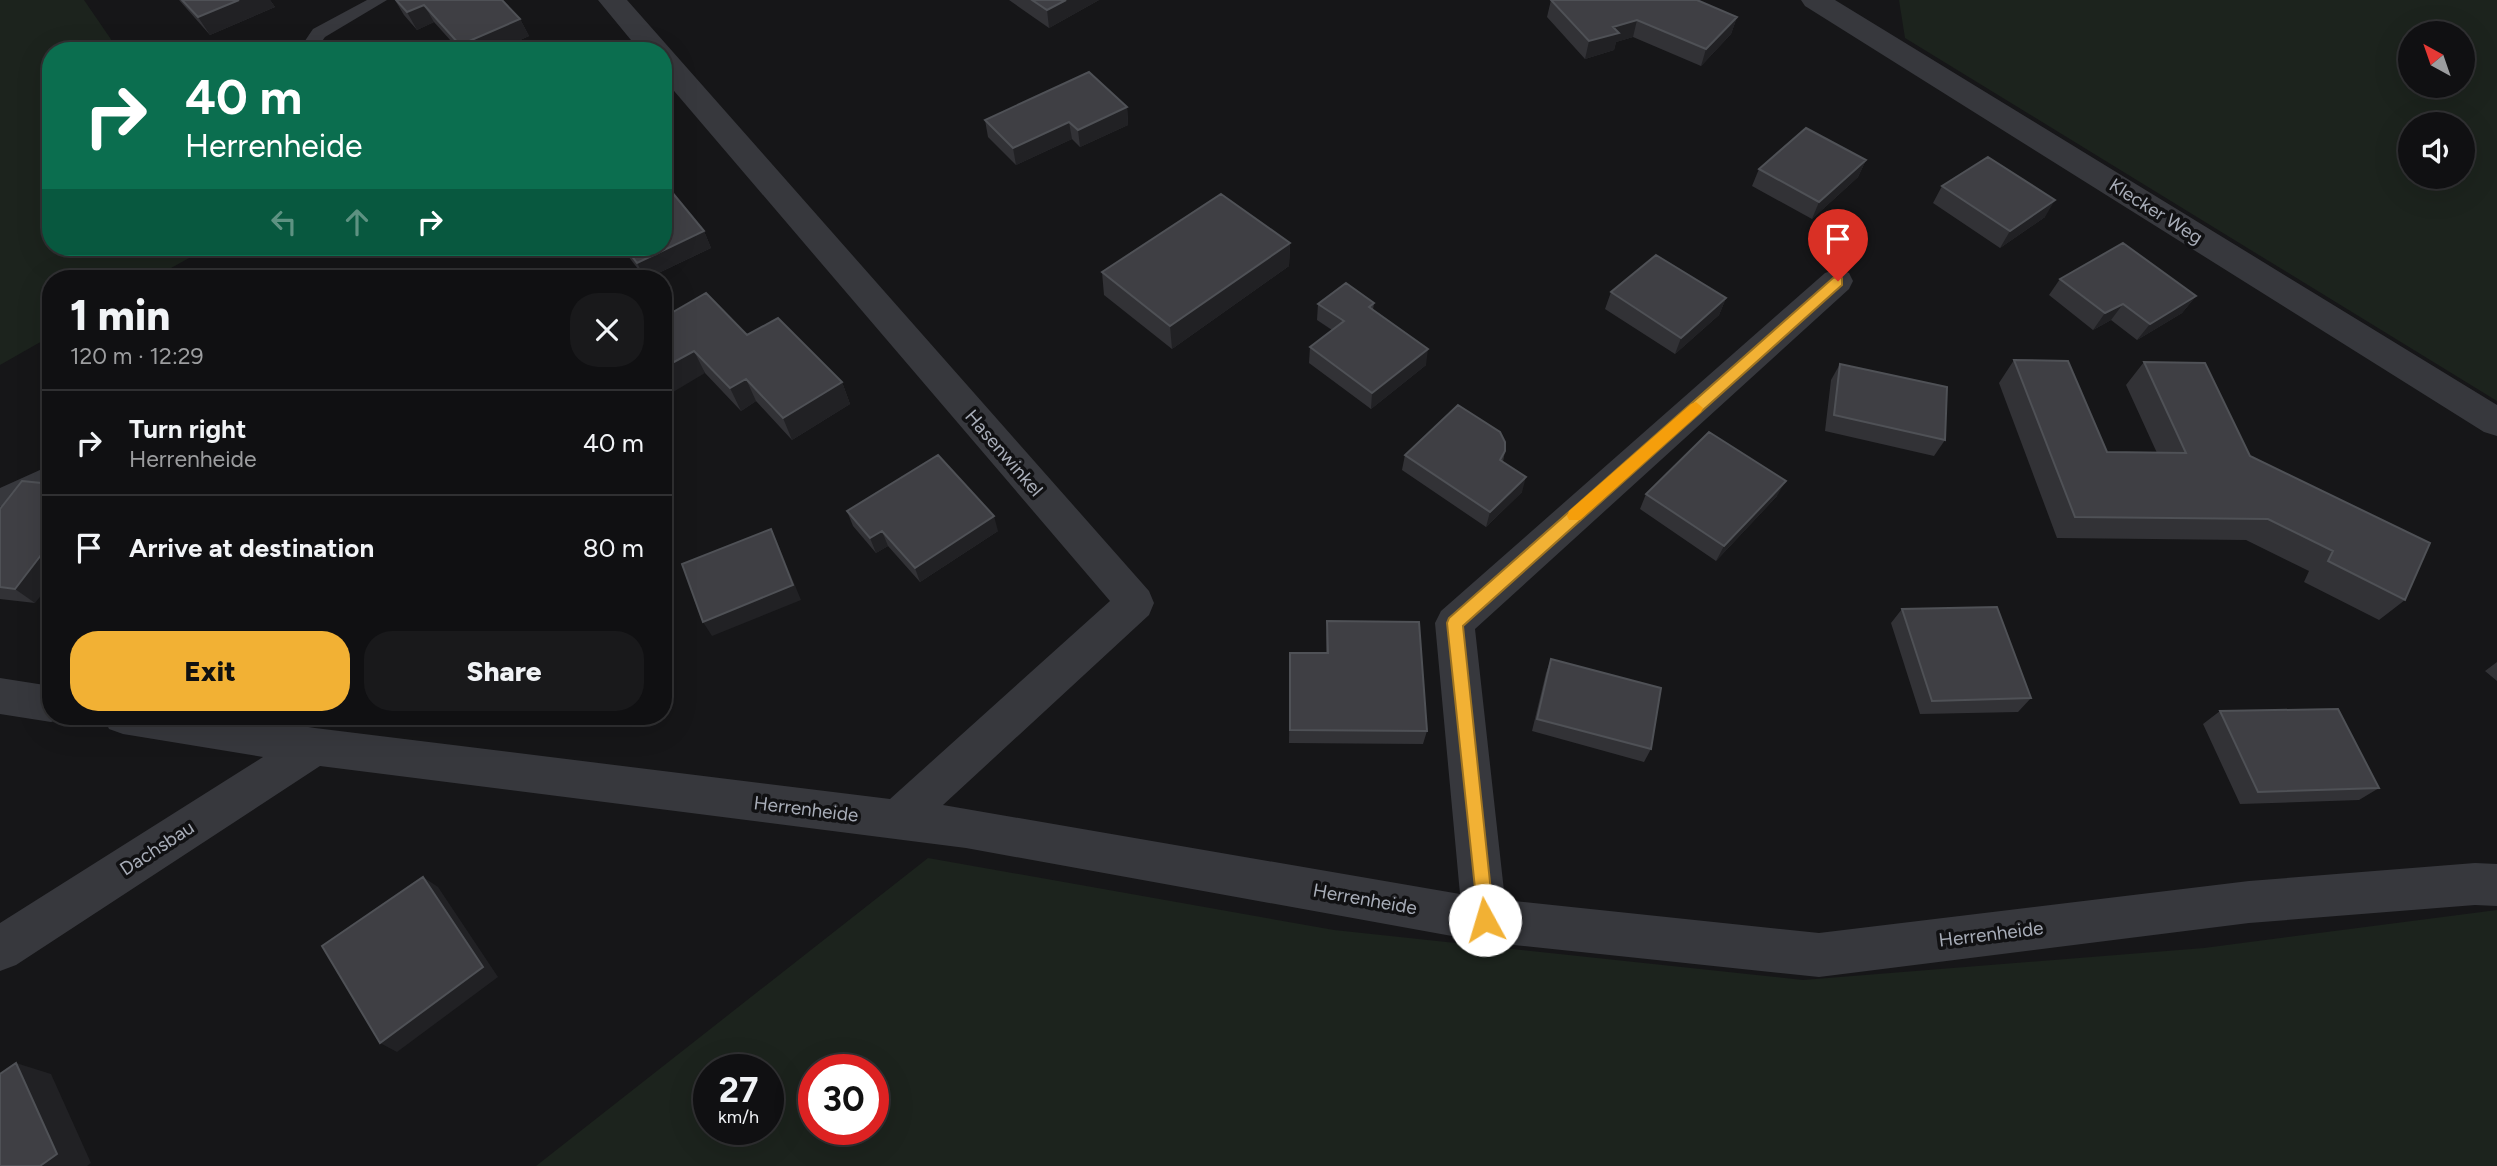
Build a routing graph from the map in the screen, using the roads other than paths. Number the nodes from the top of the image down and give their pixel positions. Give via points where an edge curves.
1 (379, 0) edge
2 (612, 0) edge
3 (1815, 0) edge
4 (312, 42) edge
5 (648, 42) edge
6 (672, 69) edge
7 (1838, 281) dead end
8 (2497, 422) edge
9 (42, 477) edge
10 (0, 498) edge
11 (0, 696) edge
12 (42, 703) edge
13 (179, 725) edge
14 (315, 747) junction
15 (897, 820) junction
16 (2497, 885) edge
17 (1485, 920) junction
18 (0, 949) edge

1 - 4 lane via 319,33
2 - 5 street
3 - 8 street, Klecker Weg
6 - 15 street, Hasenwinkel via 1135,603
7 - 17 street via 1455,623
9 - 10 lane
11 - 12 street
13 - 14 street, Herrenheide
14 - 15 street, Herrenheide
14 - 18 street, Dachsbau
15 - 17 street, Herrenheide via 966,828
16 - 17 street, Herrenheide via 2249,902 1819,955

